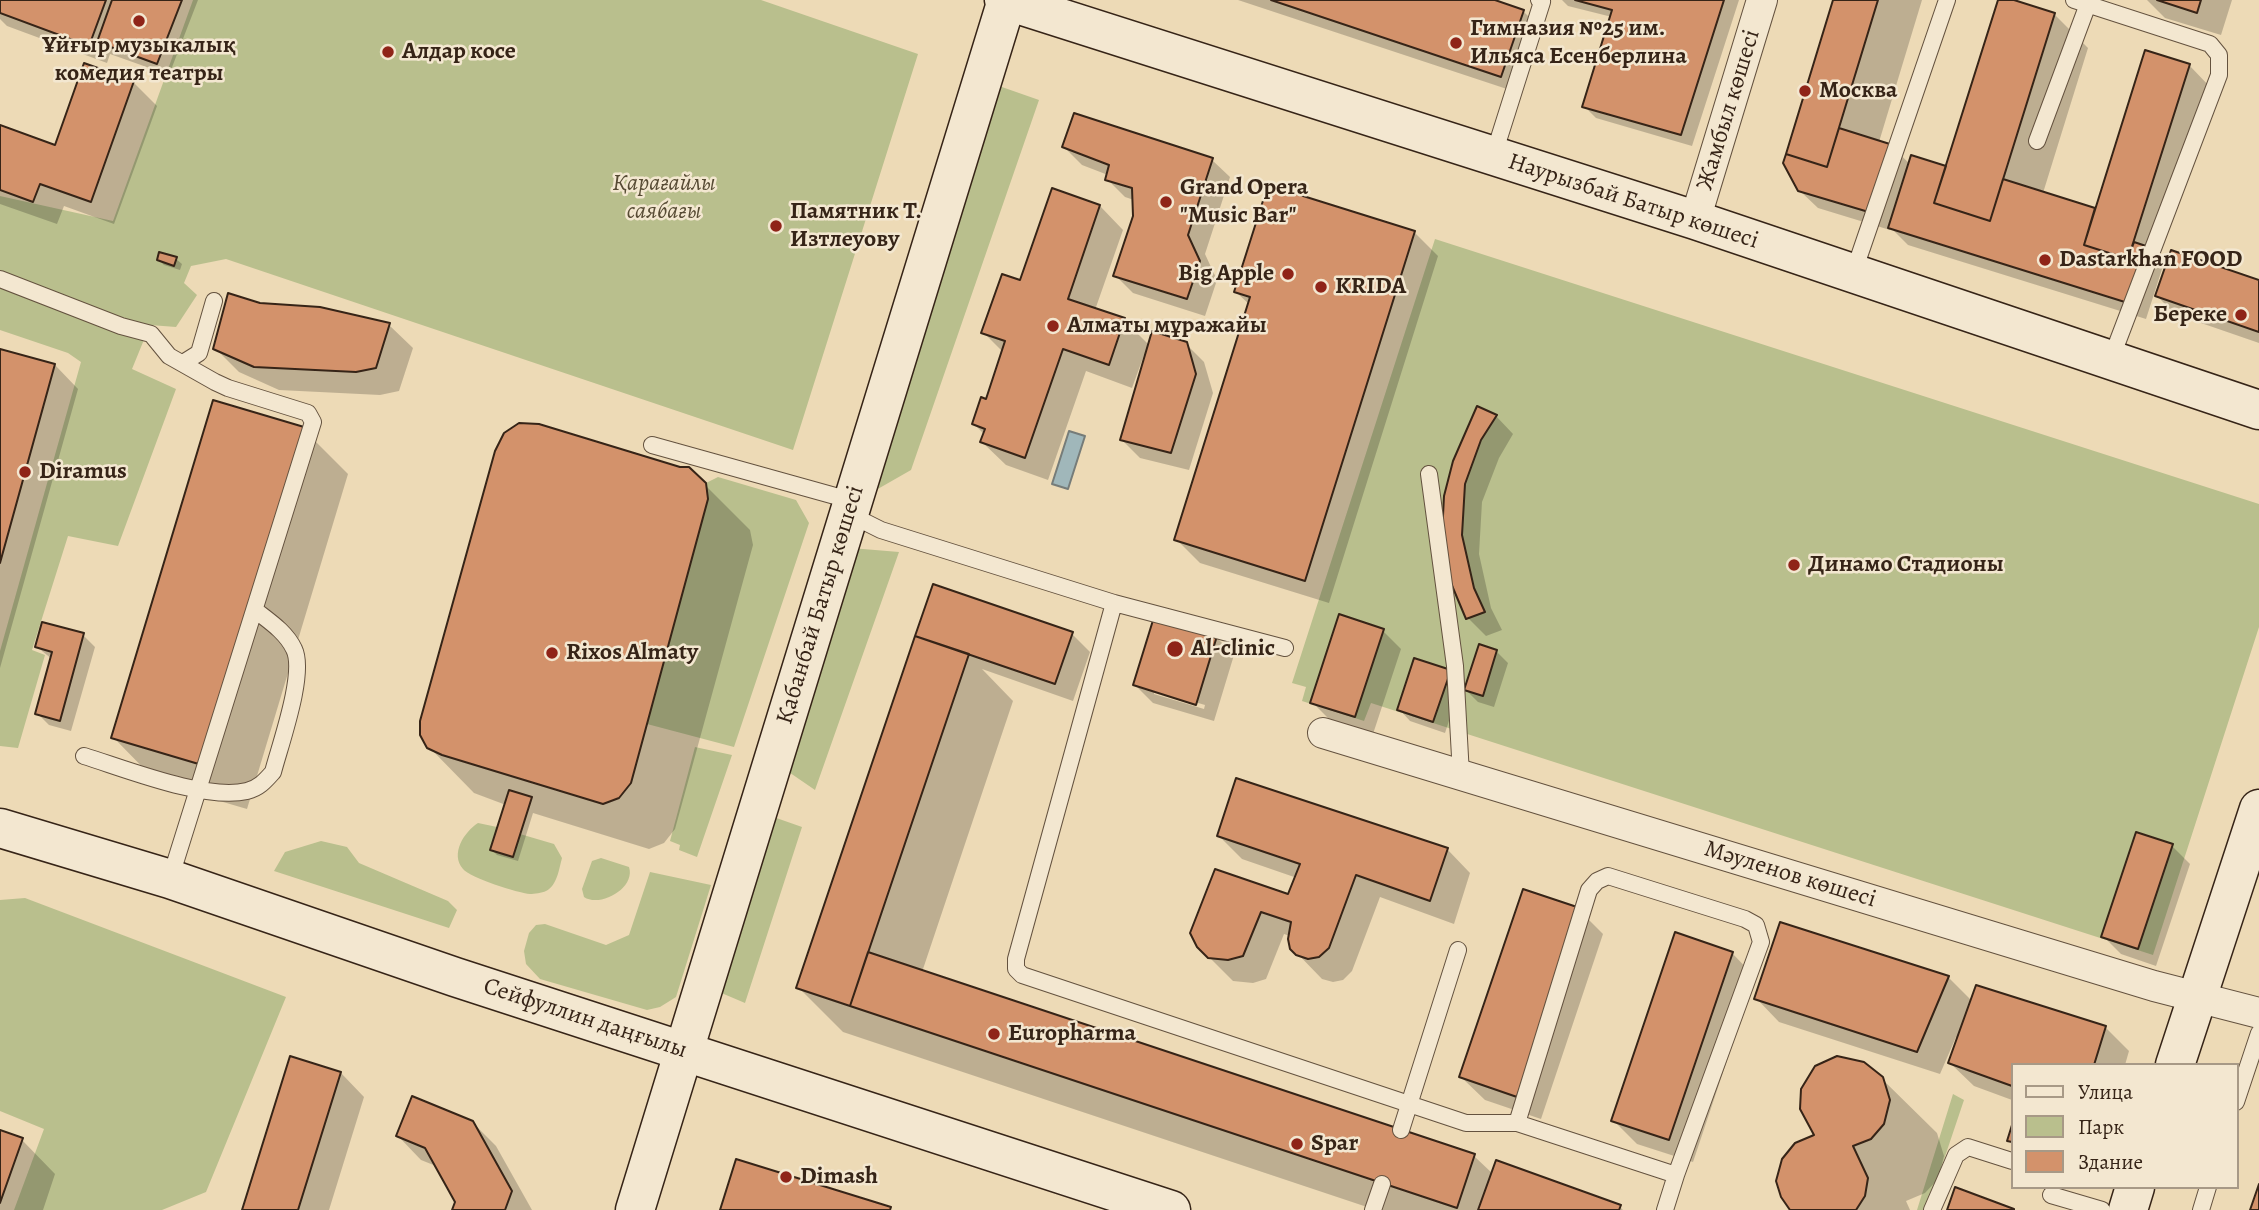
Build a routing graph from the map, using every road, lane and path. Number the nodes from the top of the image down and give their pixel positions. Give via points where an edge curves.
1 (1006, 0) edge
2 (1539, 0) edge
3 (1762, 0) edge
4 (1947, 0) edge
5 (2081, 2) edge
6 (2115, 6) edge
7 (2037, 141) dead end
8 (1493, 157) junction
9 (1695, 219) junction
10 (1853, 274) junction
11 (0, 280) edge
12 (214, 301) dead end
13 (2110, 360) junction
14 (183, 363) junction
15 (2259, 411) edge
16 (652, 445) dead end
17 (1429, 474) dead end
18 (851, 508) junction
19 (1114, 603) junction
20 (255, 610) junction
21 (1285, 649) dead end
22 (1323, 733) dead end
23 (85, 756) dead end
24 (1461, 775) junction
25 (199, 791) junction
26 (2259, 809) edge
27 (0, 828) edge
28 (170, 879) junction
29 (1458, 950) dead end
30 (2197, 997) junction
31 (2259, 1013) edge
32 (2259, 1034) edge
33 (683, 1052) junction
34 (2176, 1063) edge
35 (2238, 1096) edge
36 (1409, 1104) junction
37 (1517, 1123) junction
38 (1401, 1130) dead end
39 (2010, 1160) edge
40 (1676, 1175) junction
41 (1382, 1184) dead end
42 (2134, 1189) edge
43 (2207, 1189) edge
44 (2049, 1197) edge
45 (635, 1210) edge
46 (1171, 1210) edge
47 (1373, 1210) edge
48 (1665, 1210) edge
49 (1932, 1210) edge
50 (2102, 1210) edge
51 (2128, 1210) edge
52 (2201, 1210) edge

1 - 8 main road, Наурызбай Батыр көшесі
1 - 18 main road, Қабанбай Батыр көшесі
2 - 8 lane
3 - 9 street, Жамбыл көшесі
4 - 10 lane
5 - 6 lane
5 - 7 lane
6 - 13 lane via 2210,44 2219,55 2219,75
8 - 9 main road, Наурызбай Батыр көшесі
9 - 10 main road, Наурызбай Батыр көшесі
10 - 13 main road, Наурызбай Батыр көшесі
11 - 14 lane via 151,334 169,356
12 - 14 lane via 200,353
13 - 15 main road, Наурызбай Батыр көшесі
14 - 20 lane via 228,388 307,414 313,422
16 - 18 lane
17 - 24 lane via 1455,666
18 - 19 lane via 881,530
18 - 33 main road, Қабанбай Батыр көшесі
19 - 21 lane
19 - 36 lane via 1016,969 1022,975
20 - 25 lane
20 - 25 lane via 280,631 297,658 297,680 273,772 263,784 246,791
22 - 24 street, Мәуленов көшесі
23 - 25 lane
24 - 30 street, Мәуленов көшесі
25 - 28 lane
26 - 30 main road
27 - 28 main road, Сейфуллин даңғылы
28 - 33 main road, Сейфуллин даңғылы
29 - 36 lane
30 - 31 street, Мәуленов көшесі
30 - 34 main road
32 - 35 lane
33 - 45 main road, Қабанбай Батыр көшесі
33 - 46 main road, Сейфуллин даңғылы
36 - 37 lane via 1466,1123
36 - 38 lane
37 - 40 lane
37 - 40 lane via 1589,890 1597,880 1608,876 1745,919 1756,926 1761,942
39 - 49 lane via 1968,1147 1956,1155
40 - 48 lane
41 - 47 lane
42 - 51 main road
43 - 52 lane
44 - 50 lane

